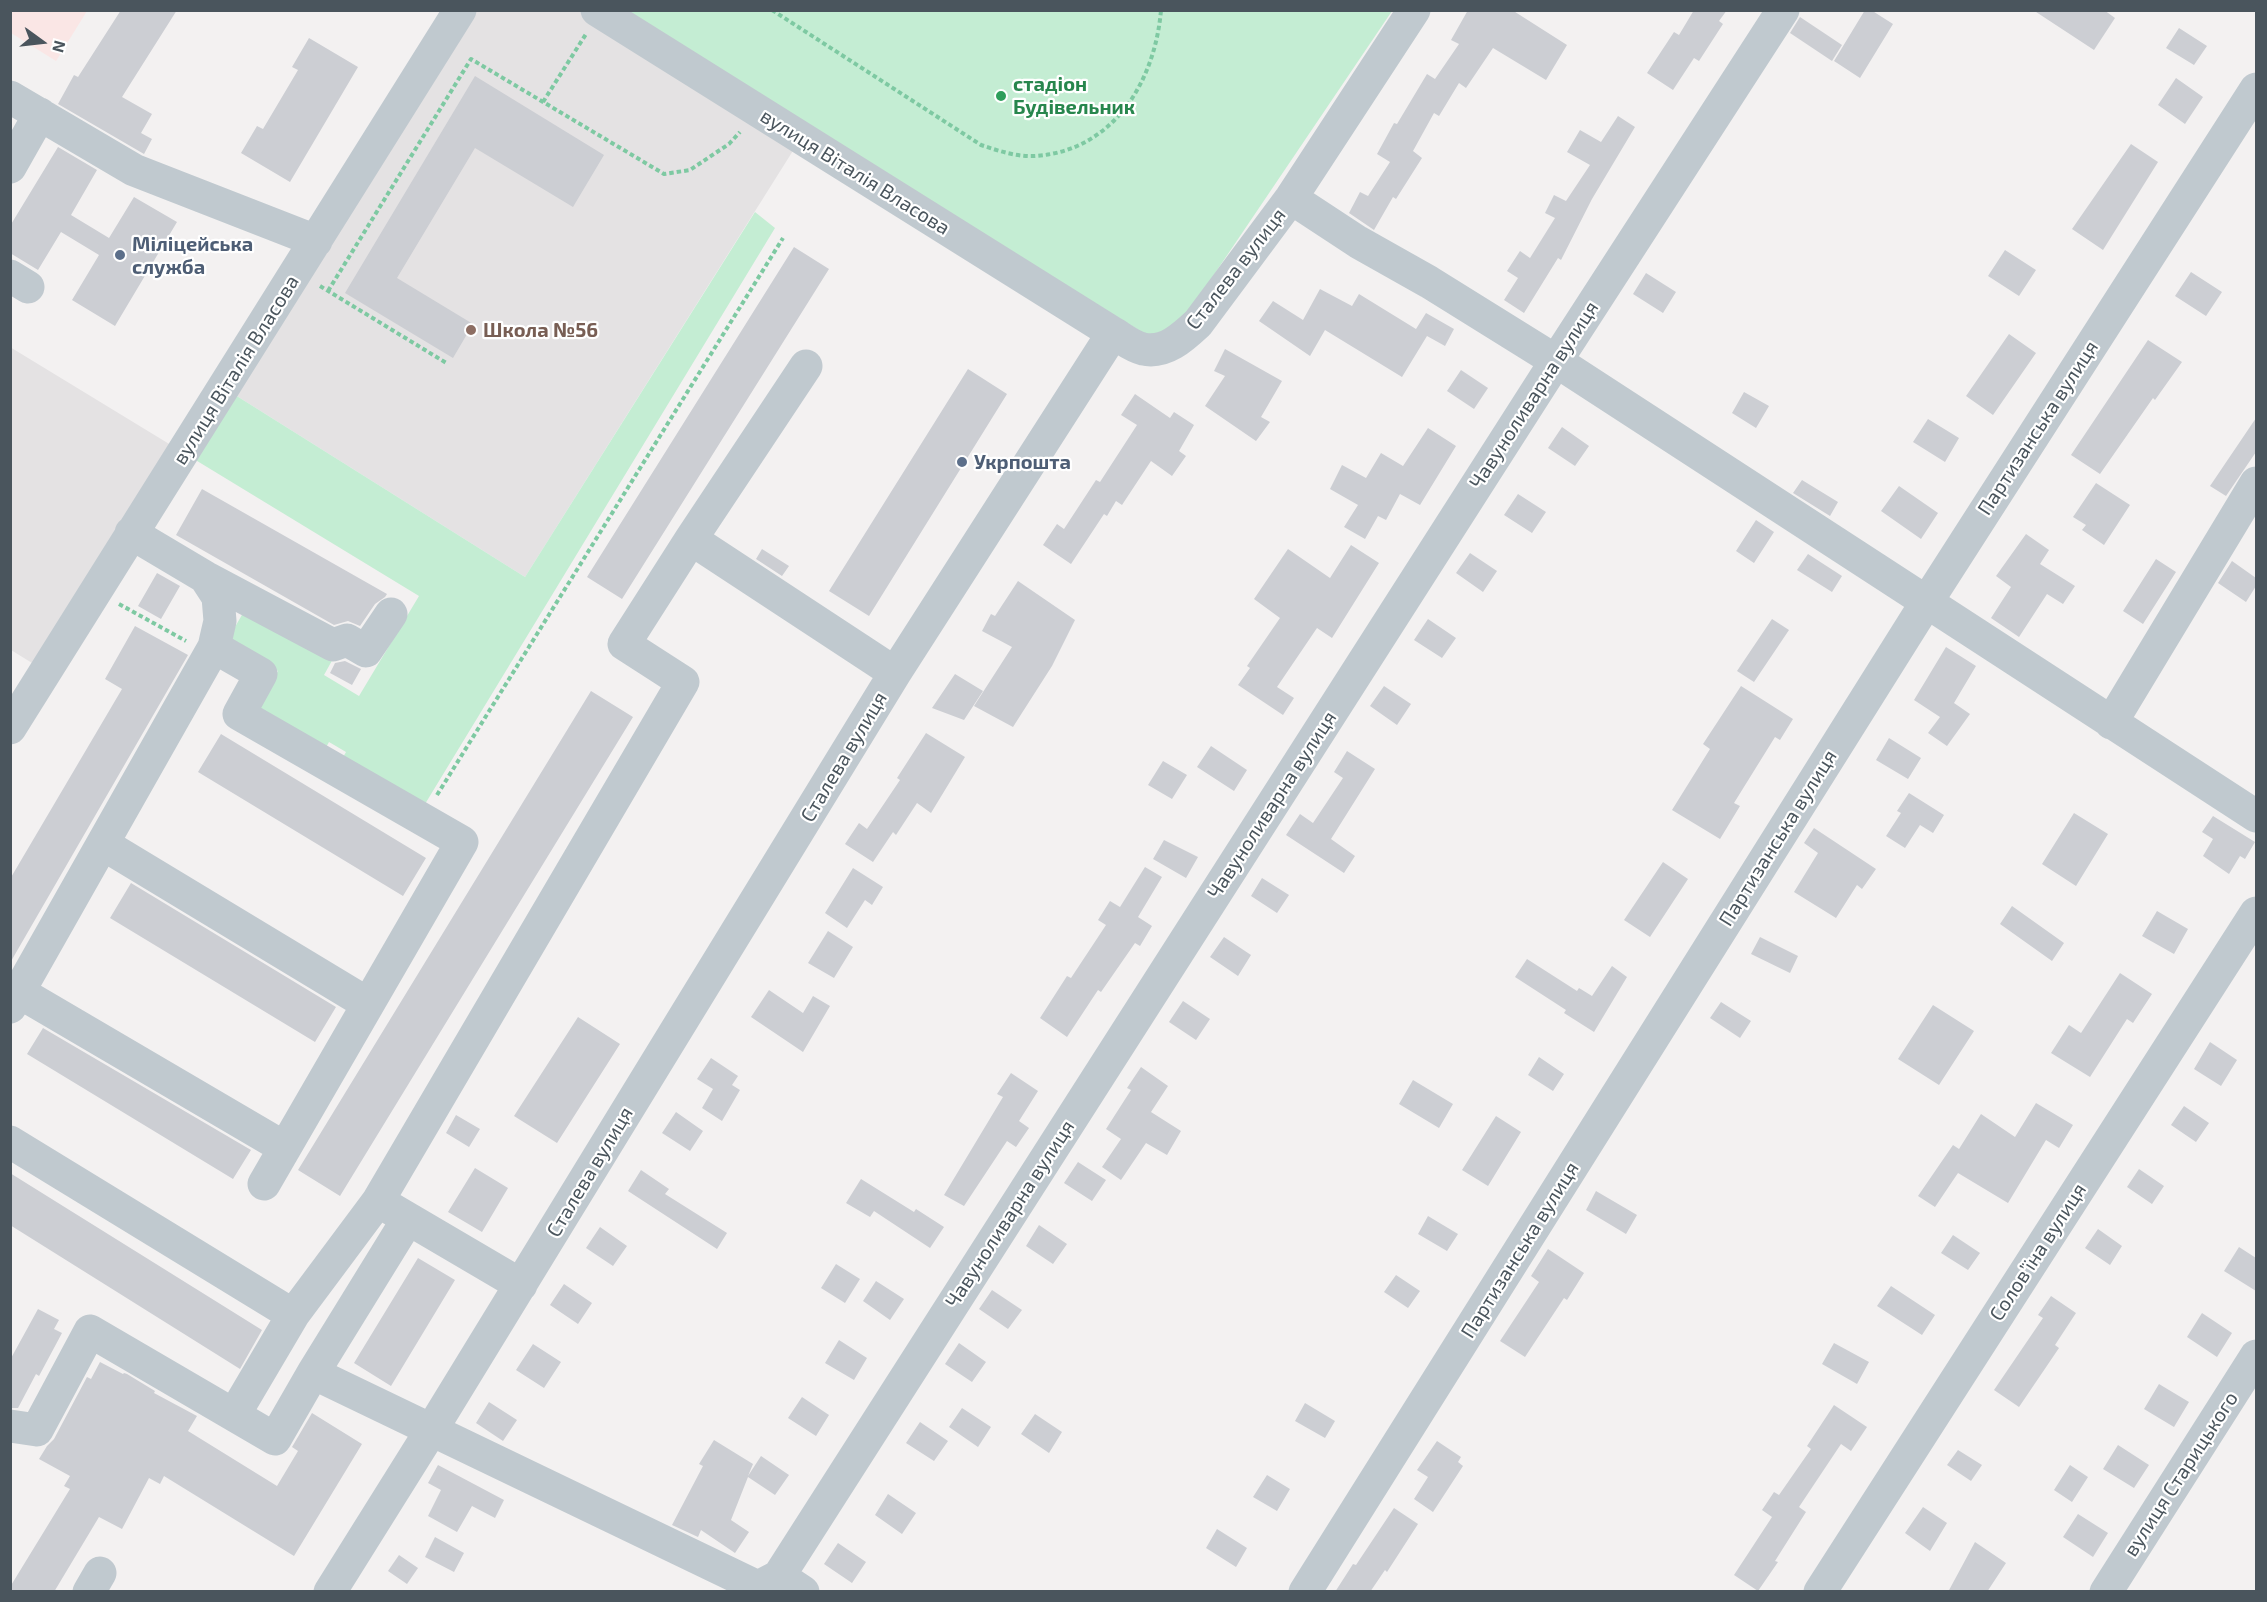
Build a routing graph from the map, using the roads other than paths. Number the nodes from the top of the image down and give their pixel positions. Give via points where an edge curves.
1 (460, 10) edge
2 (1414, 10) edge
3 (1783, 10) edge
4 (598, 11) edge
5 (2256, 89) edge
6 (10, 97) edge
7 (40, 114) junction
8 (10, 167) edge
9 (1291, 198) junction
10 (316, 241) junction
11 (1113, 333) junction
12 (1556, 361) junction
13 (806, 366) dead end
14 (2256, 483) edge
15 (131, 533) junction
16 (691, 539) junction
17 (205, 577) junction
18 (1926, 603) junction
19 (391, 614) dead end
20 (212, 651) junction
21 (895, 673) junction
22 (2111, 723) junction
23 (10, 728) edge
24 (2256, 816) edge
25 (103, 844) junction
26 (2256, 913) edge
27 (15, 999) edge
28 (368, 1004) junction
29 (10, 1142) edge
30 (285, 1148) junction
31 (264, 1184) dead end
32 (378, 1201) junction
33 (408, 1219) junction
34 (521, 1285) junction
35 (293, 1315) junction
36 (2256, 1356) edge
37 (313, 1373) junction
38 (234, 1415) junction
39 (10, 1426) edge
40 (432, 1429) junction
41 (774, 1586) edge
42 (330, 1592) edge
43 (1305, 1592) edge
44 (1820, 1592) edge
45 (2106, 1592) edge

1 - 10 street, вулиця Віталія Власова
2 - 9 street, Сталева вулиця
3 - 12 street, Чавуноливарна вулиця
4 - 11 street, вулиця Віталія Власова
5 - 18 street, Партизанська вулиця
6 - 7 street
7 - 8 street
7 - 10 street via 134,170
9 - 11 street, Сталева вулиця via 1198,323 1179,340 1158,349 1142,349
9 - 12 street
10 - 15 street, вулиця Віталія Власова
11 - 21 street, Сталева вулиця
12 - 18 street
12 - 41 street, Чавуноливарна вулиця
13 - 16 street
14 - 22 street
15 - 17 street
15 - 23 street, вулиця Віталія Власова
16 - 21 street
16 - 32 street via 624,644 683,682
17 - 19 street via 333,645 346,640 366,651
17 - 20 street via 218,597 220,621
18 - 22 street
18 - 43 street, Партизанська вулиця
20 - 25 street
20 - 28 street via 261,674 239,714 462,842
21 - 34 street, Сталева вулиця
22 - 24 street
25 - 27 street
25 - 28 street
26 - 44 street, Соловʼїна вулиця
27 - 30 street
28 - 30 street
29 - 35 street
30 - 31 street
32 - 33 street
32 - 35 street
33 - 34 street
33 - 37 street
34 - 40 street, Сталева вулиця
35 - 38 street
36 - 45 street, вулиця Старицького
37 - 38 street via 275,1439
37 - 40 street
38 - 39 street via 90,1330 37,1430
40 - 41 street
40 - 42 street, Сталева вулиця

